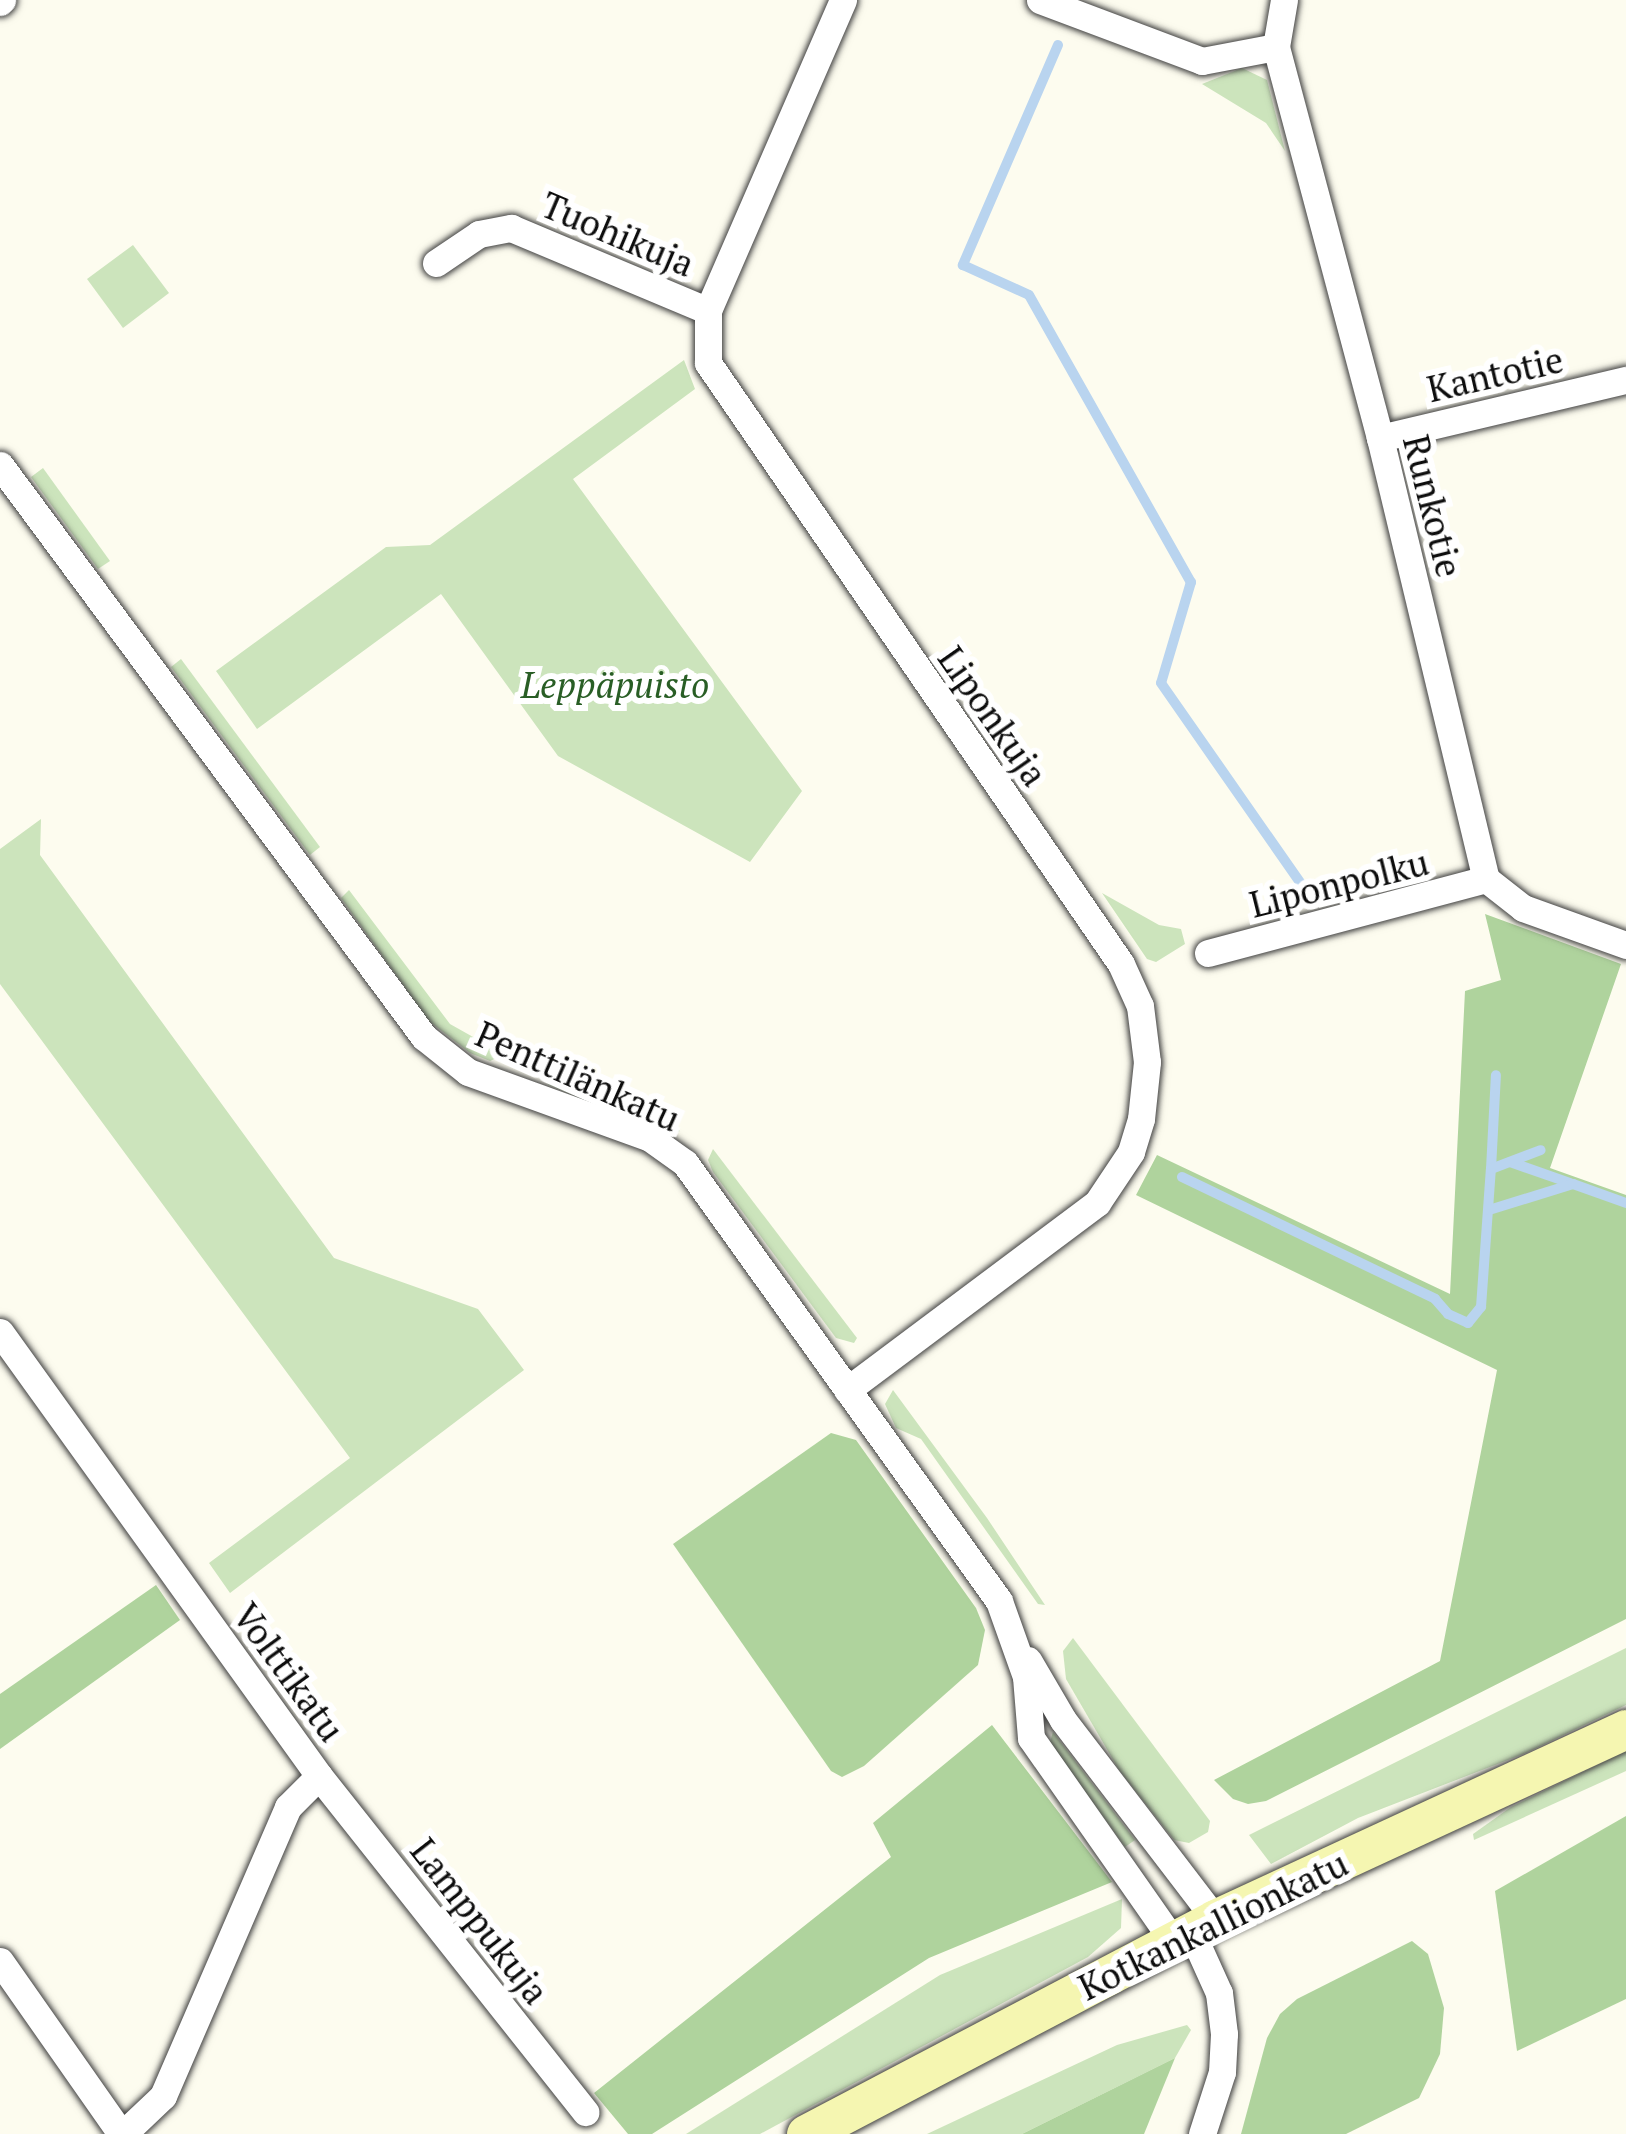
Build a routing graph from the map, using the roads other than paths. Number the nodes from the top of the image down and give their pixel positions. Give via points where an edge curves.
1 (843, 0) edge
2 (1040, 0) edge
3 (1284, 0) edge
4 (1276, 46) junction
5 (436, 263) dead end
6 (708, 311) junction
7 (1626, 380) edge
8 (1380, 438) junction
9 (0, 466) edge
10 (1486, 879) junction
11 (1626, 945) edge
12 (1208, 953) dead end
13 (0, 1332) edge
14 (848, 1390) junction
15 (1023, 1664) junction
16 (1626, 1729) edge
17 (319, 1775) junction
18 (1193, 1930) junction
19 (0, 1961) edge
20 (586, 2112) dead end
21 (122, 2134) edge
22 (806, 2134) edge
23 (1202, 2134) edge

1 - 6 street, Liponkuja
2 - 4 street via 1202,62
3 - 4 street, Runkotie
4 - 8 street, Runkotie
5 - 6 street, Tuohikuja via 479,234 511,228
6 - 14 street, Liponkuja via 706,351 718,382 1121,964 1145,1034 1141,1119 1131,1152 1097,1203
7 - 8 street, Kantotie
8 - 10 street, Runkotie
9 - 14 street, Penttilänkatu via 424,1037 468,1072 650,1138 685,1163
10 - 11 street via 1523,908
10 - 12 street, Liponpolku
13 - 17 street, Volttikatu
14 - 15 street, Penttilänkatu via 999,1600
15 - 18 street, Penttilänkatu
15 - 18 street, Penttilänkatu via 1031,1738
16 - 18 street, Kotkankallionkatu
17 - 20 street, Lamppukuja
17 - 21 street, Volttikatu via 288,1808 163,2096
18 - 22 street, Kotkankallionkatu
18 - 23 street via 1219,1993 1224,2034 1222,2072
19 - 21 street, Volttikatu

